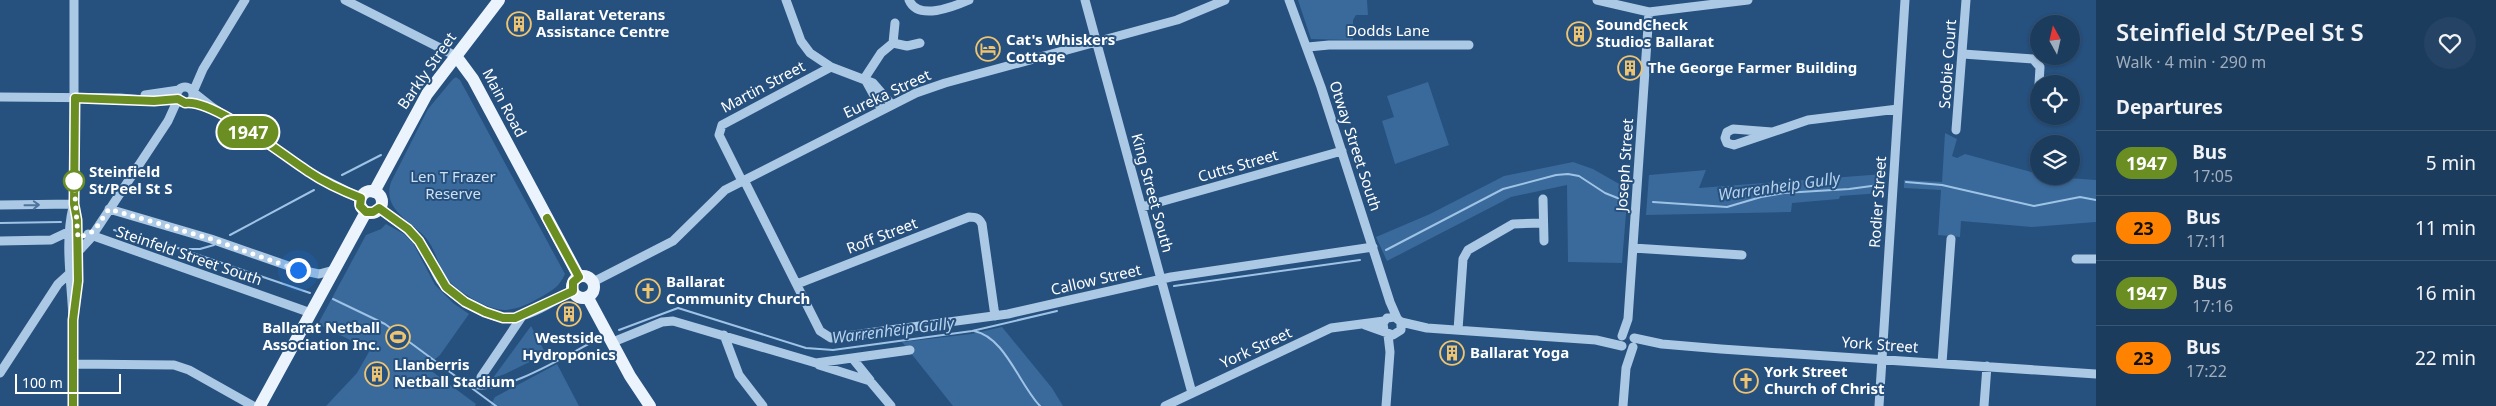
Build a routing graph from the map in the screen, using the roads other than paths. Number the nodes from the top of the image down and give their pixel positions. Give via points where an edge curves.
1 (74, 0) edge
2 (345, 0) edge
3 (500, 0) edge
4 (786, 0) edge
5 (969, 0) edge
6 (1085, 0) edge
7 (1225, 0) edge
8 (1289, 0) edge
9 (1596, 0) edge
10 (1748, 0) edge
11 (1905, 0) edge
12 (1966, 0) edge
13 (244, 2) edge
14 (911, 3) edge
15 (1649, 12) junction
16 (895, 22) dead end
17 (1097, 42) junction
18 (893, 43) junction
19 (920, 43) dead end
20 (1468, 45) dead end
21 (1308, 47) junction
22 (1963, 54) junction
23 (456, 56) junction
24 (831, 67) junction
25 (2039, 75) edge
26 (864, 79) junction
27 (185, 95) junction
28 (0, 97) edge
29 (75, 98) junction
30 (120, 98) junction
31 (154, 101) junction
32 (892, 105) junction
33 (1898, 109) junction
34 (882, 110) junction
35 (168, 121) junction
36 (1956, 130) dead end
37 (1772, 132) dead end
38 (1342, 151) junction
39 (743, 181) junction
40 (374, 192) junction
41 (361, 198) junction
42 (1543, 199) dead end
43 (74, 204) junction
44 (0, 205) edge
45 (1142, 207) junction
46 (379, 208) junction
47 (109, 209) junction
48 (366, 212) junction
49 (1542, 223) junction
50 (89, 236) junction
51 (72, 237) junction
52 (1951, 239) dead end
53 (0, 241) edge
54 (1544, 241) dead end
55 (1373, 247) junction
56 (1633, 248) junction
57 (78, 252) junction
58 (1742, 255) dead end
59 (2076, 259) dead end
60 (2096, 259) edge
61 (334, 270) junction
62 (70, 273) junction
63 (579, 277) junction
64 (1161, 280) junction
65 (593, 282) junction
66 (74, 283) junction
67 (797, 284) junction
68 (573, 291) junction
69 (50, 296) junction
70 (588, 298) junction
71 (1390, 302) junction
72 (310, 313) junction
73 (523, 315) junction
74 (995, 316) junction
75 (1386, 319) junction
76 (1628, 319) junction
77 (1399, 320) junction
78 (1362, 324) junction
79 (1427, 328) junction
80 (1458, 330) junction
81 (1392, 333) junction
82 (724, 335) junction
83 (1622, 336) junction
84 (1596, 340) junction
85 (612, 342) junction
86 (1633, 342) junction
87 (1622, 347) junction
88 (910, 350) dead end
89 (1882, 359) junction
90 (854, 360) junction
91 (807, 362) junction
92 (1942, 363) junction
93 (73, 364) junction
94 (1986, 366) junction
95 (1626, 368) junction
96 (0, 373) edge
97 (2096, 374) edge
98 (481, 377) dead end
99 (870, 381) junction
100 (1192, 393) junction
101 (73, 406) edge
102 (253, 406) edge
103 (260, 406) edge
104 (650, 406) edge
105 (763, 406) edge
106 (891, 406) edge
107 (1165, 406) edge
108 (1386, 406) edge
109 (1623, 406) edge
110 (1879, 406) edge
111 (1984, 406) edge

1 - 29 street
2 - 23 street, Main Road
3 - 23 main road, Barkly Street
4 - 24 street via 804,45
5 - 14 street via 926,12
6 - 17 street, King Street South
7 - 17 street, Eureka Street via 1177,20
8 - 21 street, Otway Street South
9 - 15 street
10 - 15 street
11 - 33 street, Rodier Street
12 - 22 street, Scobie Court
13 - 27 street
15 - 56 street, Joseph Street
16 - 18 street
17 - 32 street, Eureka Street via 938,85
17 - 45 street, King Street South
18 - 19 street via 907,46
18 - 26 street via 881,53
20 - 21 street, Dodds Lane
21 - 38 street, Otway Street South
22 - 25 street via 2033,59 2040,67
22 - 36 street, Scobie Court
23 - 40 main road, Barkly Street via 422,104
23 - 63 main road, Main Road via 471,75
24 - 26 street
24 - 39 street, Martin Street via 723,123 719,130 721,139
26 - 32 street via 876,85
26 - 34 street
27 - 30 street
27 - 31 street
27 - 35 street
27 - 41 street via 212,108 311,173
28 - 29 street
29 - 30 street
29 - 43 street
30 - 31 street
31 - 35 street via 165,107
32 - 34 street, Eureka Street
33 - 37 street via 1816,118
33 - 89 street, Rodier Street
34 - 39 street, Eureka Street
35 - 47 street
38 - 45 street, Cutts Street
38 - 55 street, Otway Street South
39 - 65 street, Eureka Street via 717,196 668,244
39 - 67 street
40 - 41 main road via 367,192
40 - 46 main road via 380,198
41 - 48 main road via 360,206
42 - 49 street
44 -> 43 street
43 - 51 street
45 - 64 street, King Street South
46 - 48 main road
46 - 73 street via 415,236 443,284 458,297 499,317
47 - 50 street
47 - 61 street via 303,271 320,274
48 - 61 main road
49 - 54 street
49 - 80 street via 1513,224 1468,250 1463,259
50 - 51 street
50 - 57 street
50 - 72 street, Steinfeld Street South
51 - 53 street
51 - 57 street
51 - 62 street
52 - 92 street
55 - 64 street, Callow Street
55 - 71 street, Otway Street South
56 - 58 street
56 - 76 street, Joseph Street
57 - 66 street
59 - 60 street
61 - 72 main road
62 - 66 street
62 - 69 street
63 - 65 main road via 587,277
63 - 68 main road via 573,282
64 - 74 street, Callow Street
64 - 100 street, King Street South
65 - 70 main road via 594,292
66 - 69 street
66 - 93 street
67 - 74 street, Callow Street via 826,337 839,338
67 - 74 street, Roff Street via 969,217 977,218 982,224
68 - 70 main road via 579,298
68 - 73 street
69 - 96 street
70 - 85 main road
71 - 75 street, Otway Street South
71 - 77 street, Otway Street South
72 - 103 main road
73 - 98 street
75 - 77 street, York Street
75 - 78 street, York Street
75 - 81 street, Otway Street South
76 - 83 street, Joseph Street
76 - 86 street, Joseph Street
77 - 79 street, York Street
77 - 81 street
78 - 81 street, York Street
78 - 100 street, York Street via 1331,328
79 - 80 street, York Street
79 - 81 street, York Street
80 - 84 street, York Street
81 - 108 street
82 - 85 street via 670,320
82 - 91 street
82 - 105 street via 739,375
83 - 84 street, York Street
83 - 86 street via 1628,334
83 - 87 street
84 - 87 street, York Street
85 - 104 main road
86 - 87 street via 1628,349
86 - 89 street, York Street
86 - 95 street
87 - 95 street
88 - 90 street
89 - 92 street, York Street
89 - 110 street, Rodier Street
90 - 91 street
90 - 99 street
91 - 99 street
92 - 94 street, York Street
93 - 101 street
93 - 102 street via 174,365
94 - 97 street, York Street
94 - 111 street
95 - 109 street
99 - 106 street
100 - 107 street, York Street

